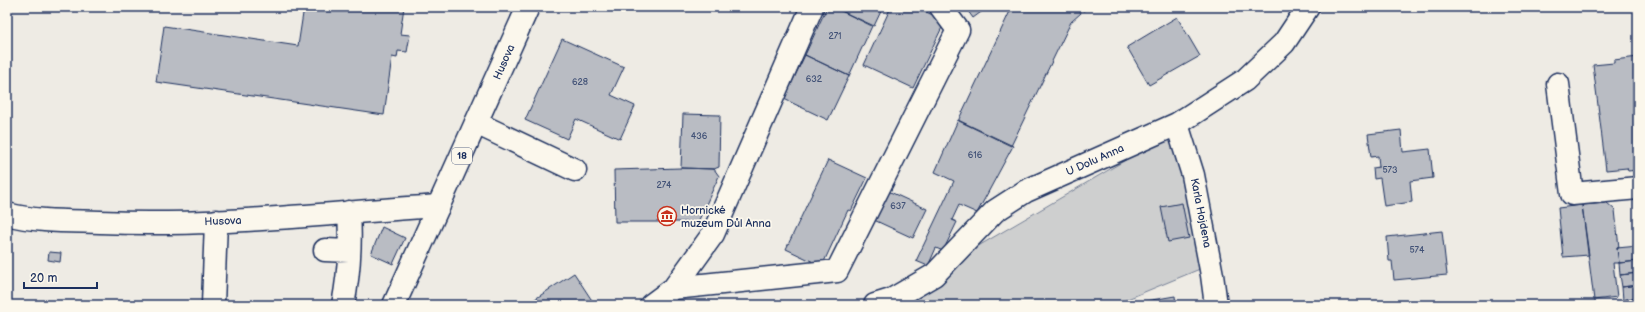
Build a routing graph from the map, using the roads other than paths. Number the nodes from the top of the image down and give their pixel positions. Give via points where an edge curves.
1 (528, 7) edge
2 (812, 7) edge
3 (941, 7) edge
4 (1308, 7) edge
5 (1558, 84) dead end
6 (476, 123) junction
7 (1176, 124) junction
8 (575, 170) dead end
9 (1638, 188) edge
10 (440, 206) junction
11 (349, 212) junction
12 (7, 214) edge
13 (216, 221) junction
14 (325, 250) dead end
15 (349, 252) junction
16 (674, 288) junction
17 (213, 305) edge
18 (343, 305) edge
19 (394, 305) edge
20 (652, 305) edge
21 (875, 305) edge
22 (1216, 305) edge

1 - 6 street, Husova / 18
2 - 16 street via 713,234
3 - 16 street via 958,30 837,271
4 - 7 street, U Dolu Anna via 1284,43 1246,80
5 - 9 street via 1572,194
6 - 8 street
6 - 10 street, Husova / 18
7 - 21 street, U Dolu Anna via 1026,191 995,211 934,275 891,300
7 - 22 street, Karla Hojdena via 1194,175
10 - 11 street, Husova
10 - 19 street, Husova / 18
11 - 13 street, Husova
11 - 15 street
12 - 13 street, Husova via 25,219 134,223
13 - 17 street
14 - 15 street
15 - 18 street
16 - 20 street

